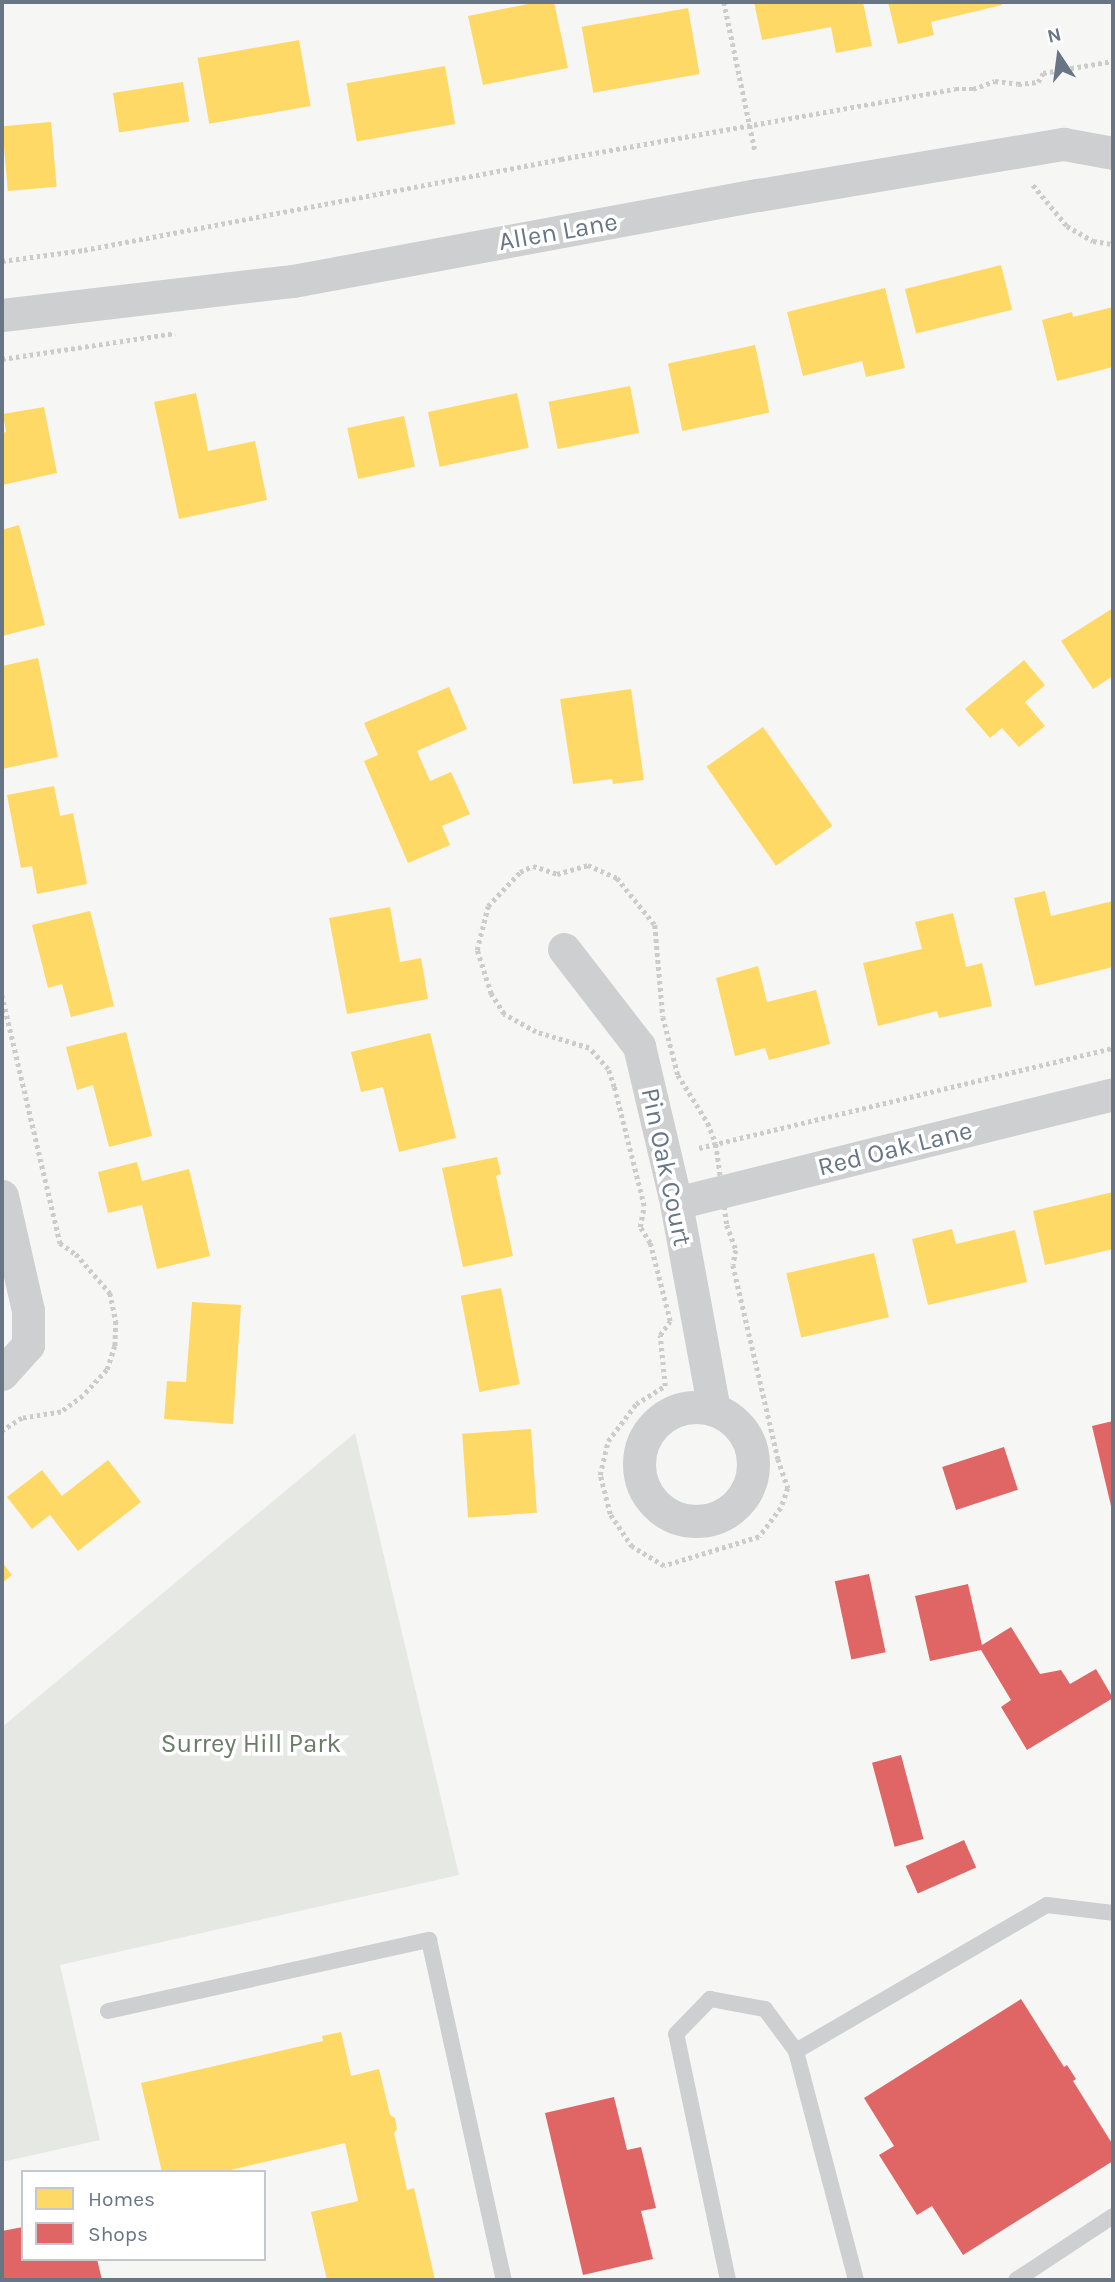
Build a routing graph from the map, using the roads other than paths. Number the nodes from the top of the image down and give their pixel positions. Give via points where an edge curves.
1 (1113, 153) edge
2 (2, 315) edge
3 (564, 949) dead end
4 (1113, 1094) edge
5 (2, 1196) edge
6 (676, 1203) junction
7 (2, 1374) edge
8 (714, 1410) dead end
9 (1111, 1917) edge
10 (108, 2011) dead end
11 (796, 2051) junction
12 (1113, 2216) edge
13 (1026, 2277) edge
14 (504, 2280) edge
15 (728, 2280) edge
16 (856, 2280) edge

1 - 2 street, Allen Lane via 1064,144 293,281
3 - 6 street, Pin Oak Court via 639,1046
4 - 6 street, Red Oak Lane
5 - 7 street via 28,1310 28,1345
6 - 8 street, Pin Oak Court
9 - 11 lane via 1047,1905
10 - 14 lane via 429,1940
11 - 15 lane via 765,2009 710,1999 676,2034
11 - 16 lane
12 - 13 lane

